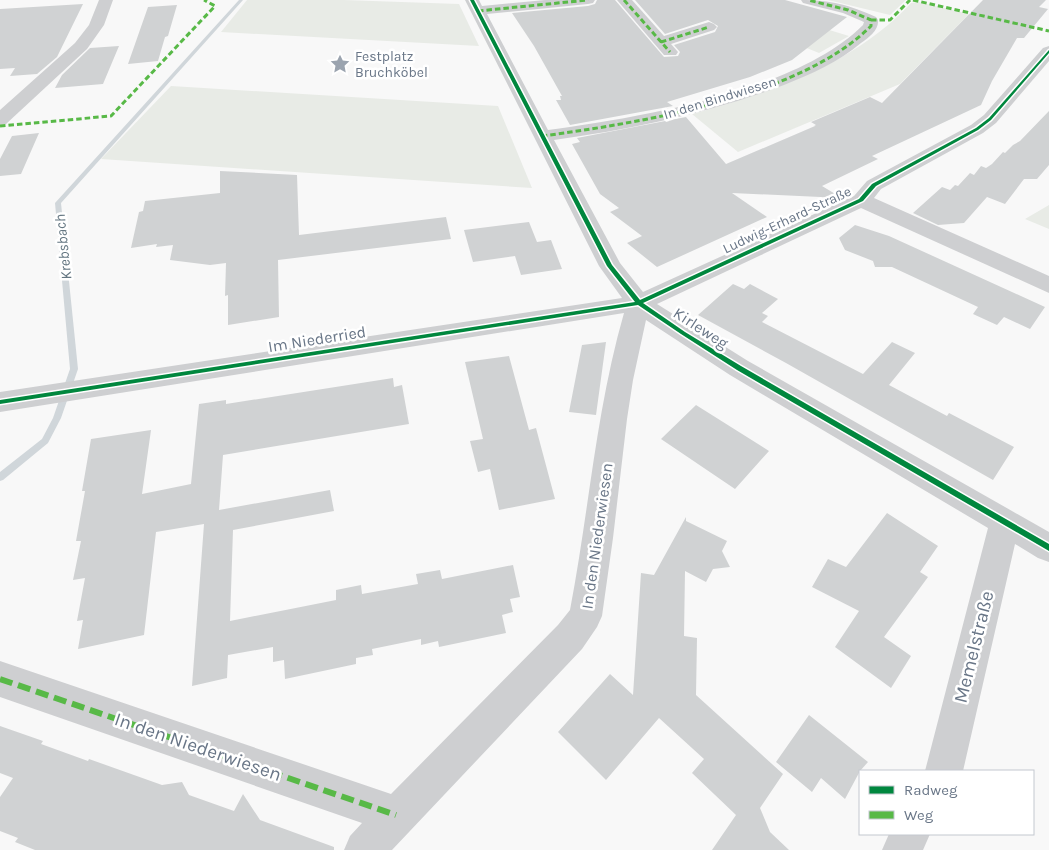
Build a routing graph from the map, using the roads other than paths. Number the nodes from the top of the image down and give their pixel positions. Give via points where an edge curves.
1 (106, 0) edge
2 (588, 0) edge
3 (624, 0) edge
4 (808, 0) edge
5 (475, 5) edge
6 (709, 27) dead end
7 (1049, 51) edge
8 (0, 120) edge
9 (542, 136) junction
10 (861, 200) junction
11 (1049, 285) edge
12 (639, 303) junction
13 (0, 402) edge
14 (1005, 522) junction
15 (1049, 548) edge
16 (0, 679) edge
17 (944, 770) edge
18 (396, 815) junction
19 (910, 835) edge
20 (364, 850) edge
21 (902, 850) edge

1 - 8 street via 96,25 81,46
2 - 5 street
3 - 6 street via 665,47
4 - 9 street, In den Bindwiesen via 860,14 871,20 871,26 859,40 821,62 744,94 646,120
5 - 9 street, Kirleweg
7 - 10 street, Ludwig-Erhard-Straße via 990,119 874,185
9 - 12 street, Kirleweg via 610,266
10 - 11 street
10 - 12 street, Ludwig-Erhard-Straße
12 - 13 street, Im Niederried
12 - 14 street, Kirleweg via 739,368
12 - 18 street, In den Niederwiesen via 614,420 585,616 570,637
14 - 15 street, Kirleweg
14 - 17 street, Memelstraße
16 - 18 street, In den Niederwiesen
18 - 20 street, In den Niederwiesen
19 - 21 street

